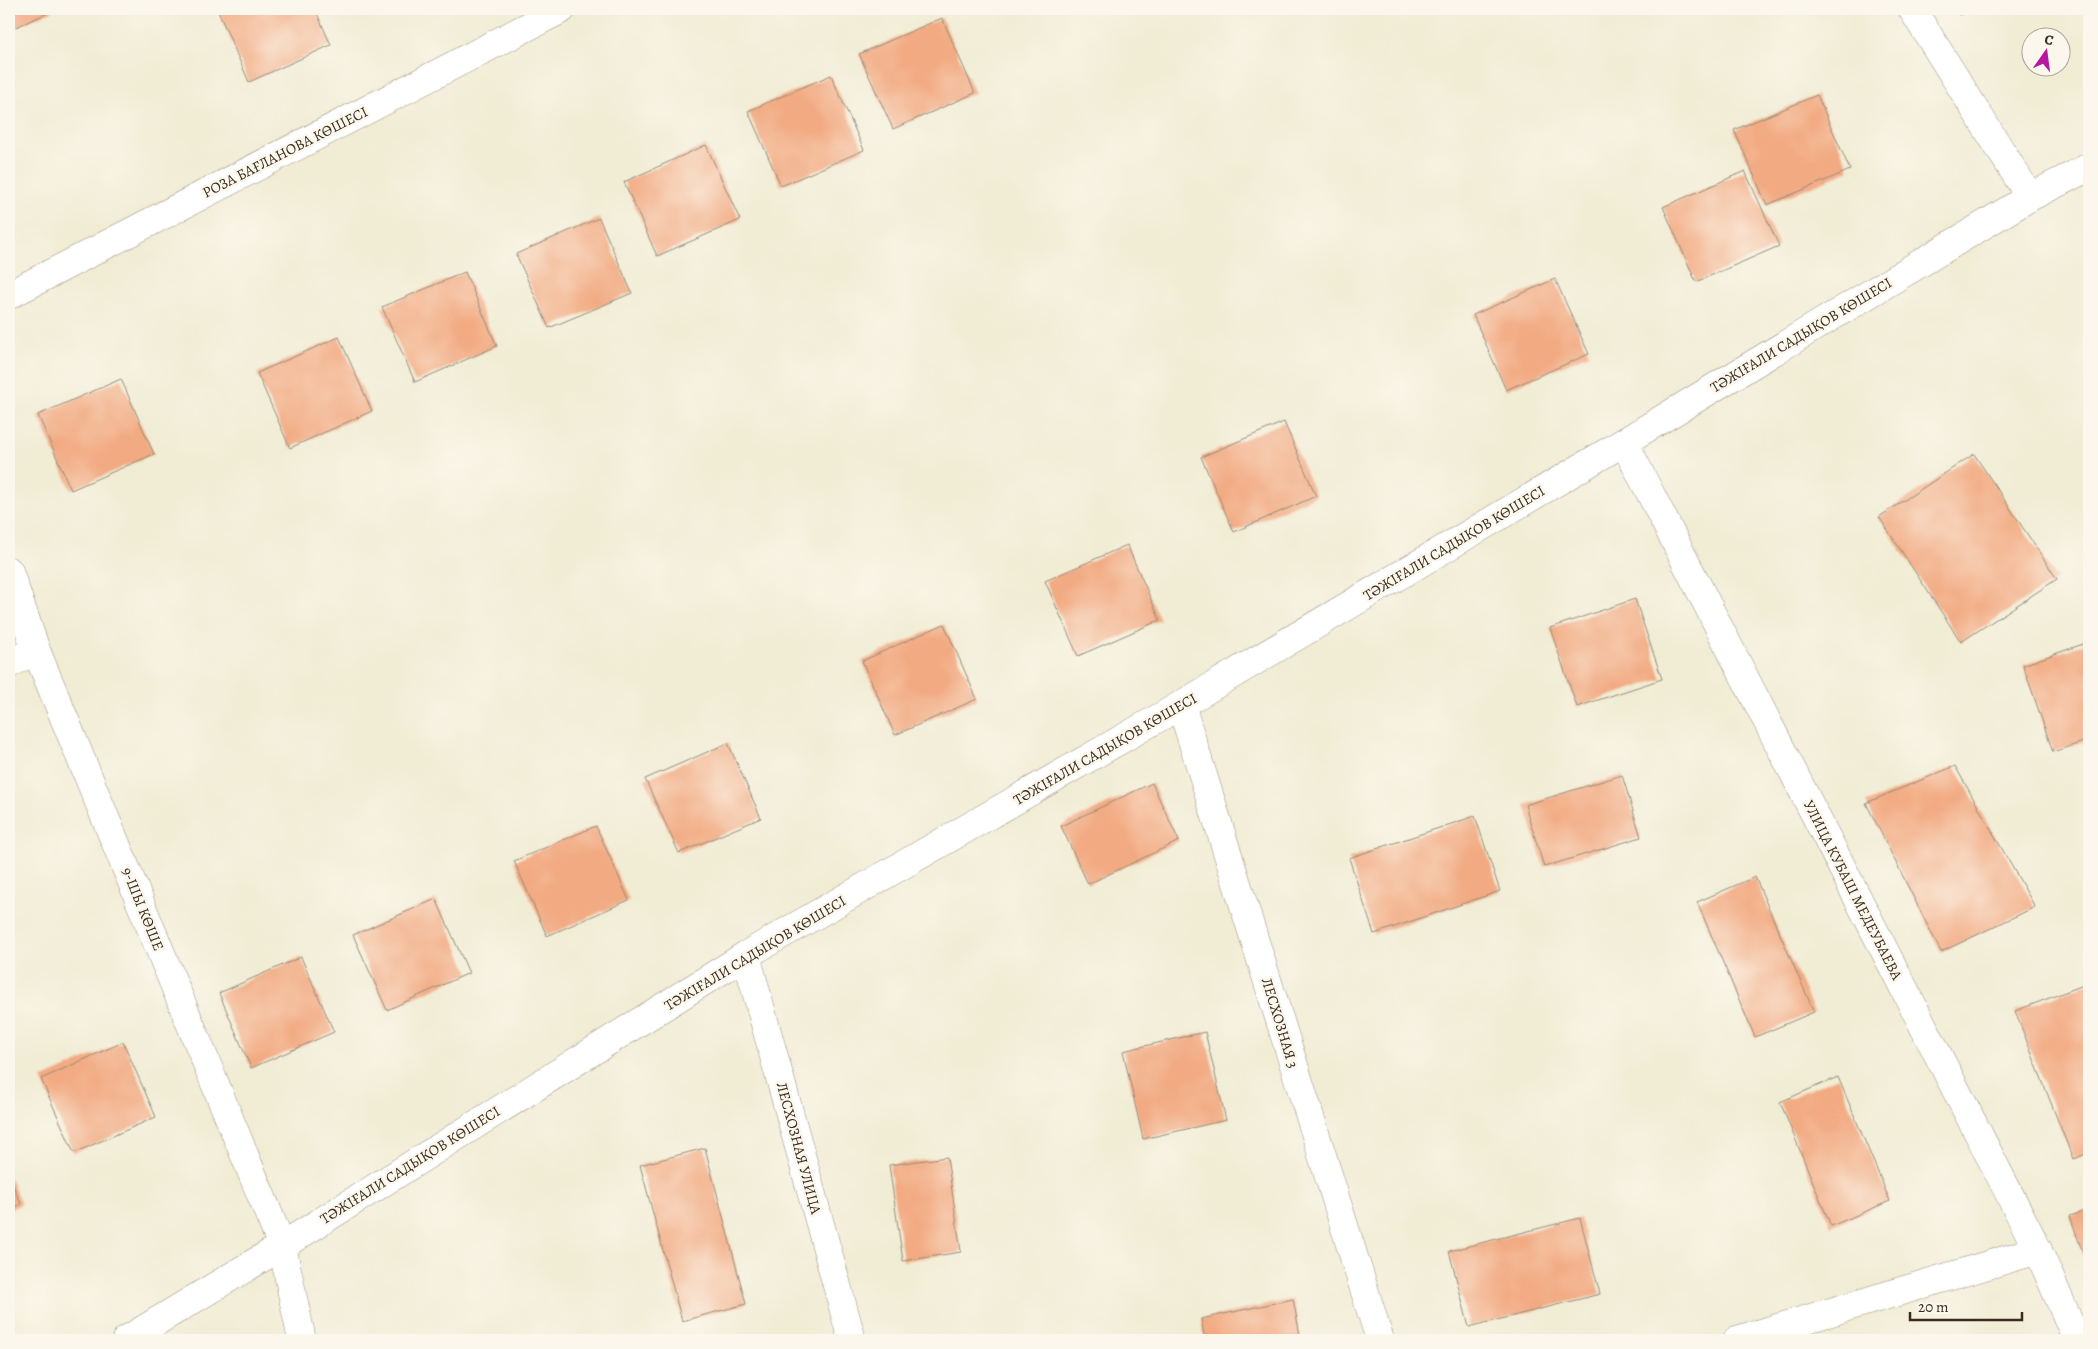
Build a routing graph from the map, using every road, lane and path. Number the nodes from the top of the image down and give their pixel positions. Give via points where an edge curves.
1 (562, 9) edge
2 (1912, 9) edge
3 (2089, 167) edge
4 (2030, 197) junction
5 (9, 295) edge
6 (1624, 442) junction
7 (9, 571) edge
8 (36, 650) junction
9 (9, 664) edge
10 (1181, 705) junction
11 (746, 956) junction
12 (282, 1246) junction
13 (2038, 1250) junction
14 (126, 1340) edge
15 (302, 1340) edge
16 (852, 1340) edge
17 (1380, 1340) edge
18 (1737, 1340) edge
19 (2077, 1340) edge

1 - 5 street, РОЗА БАҒЛАНОВА КӨШЕСI
2 - 4 street
3 - 4 street, ТӘЖІҒАЛИ САДЫҚОВ КӨШЕСІ
4 - 6 street, ТӘЖІҒАЛИ САДЫҚОВ КӨШЕСІ
6 - 10 street, ТӘЖІҒАЛИ САДЫҚОВ КӨШЕСІ
6 - 13 street, УЛИЦА КУБАШ МЕДЕУБАЕВА
7 - 8 street, 9-ШЫ КӨШЕ
8 - 9 street
8 - 12 street, 9-ШЫ КӨШЕ
10 - 11 street, ТӘЖІҒАЛИ САДЫҚОВ КӨШЕСІ
10 - 17 street, ЛЕСХОЗНАЯ 3
11 - 12 street, ТӘЖІҒАЛИ САДЫҚОВ КӨШЕСІ
11 - 16 street, ЛЕСХОЗНАЯ УЛИЦА
12 - 14 street, ТӘЖІҒАЛИ САДЫҚОВ КӨШЕСІ
12 - 15 street, 9-ШЫ КӨШЕ
13 - 18 street
13 - 19 street, УЛИЦА КУБАШ МЕДЕУБАЕВА

